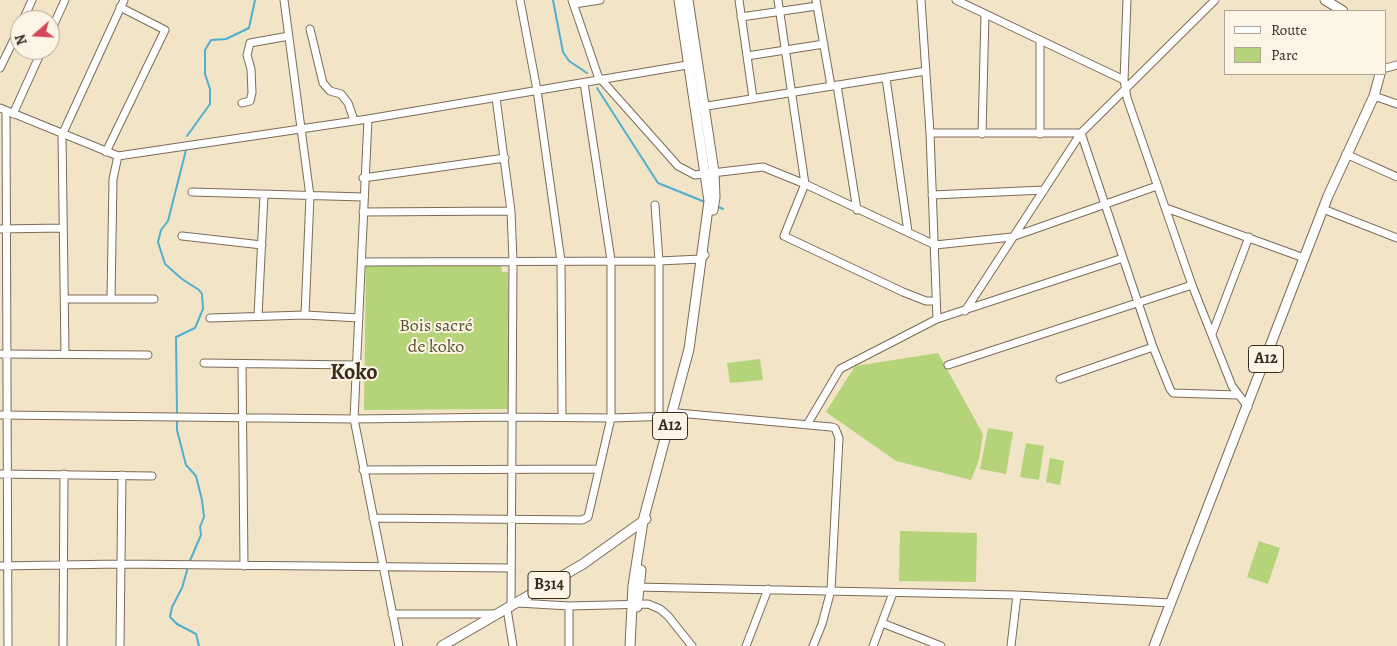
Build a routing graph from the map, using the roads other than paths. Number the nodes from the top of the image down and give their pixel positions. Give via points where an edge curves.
1 (284, 0) edge
2 (520, 0) edge
3 (600, 0) edge
4 (679, 0) edge
5 (688, 0) edge
6 (739, 0) edge
7 (778, 0) edge
8 (921, 0) edge
9 (956, 0) edge
10 (1127, 0) edge
11 (1215, 0) edge
12 (1325, 0) edge
13 (573, 2) edge
14 (122, 3) edge
15 (817, 3) edge
16 (1341, 10) edge
17 (780, 11) junction
18 (985, 14) junction
19 (741, 16) junction
20 (310, 29) dead end
21 (289, 36) junction
22 (1040, 40) junction
23 (824, 44) junction
24 (10, 48) edge
25 (785, 51) junction
26 (747, 56) junction
27 (36, 60) edge
28 (698, 63) junction
29 (689, 65) junction
30 (0, 68) edge
31 (926, 71) junction
32 (1380, 75) edge
33 (886, 78) junction
34 (1124, 80) junction
35 (603, 81) junction
36 (584, 83) junction
37 (834, 86) junction
38 (1124, 89) junction
39 (537, 90) junction
40 (790, 92) junction
41 (1374, 96) junction
42 (496, 98) junction
43 (753, 98) junction
44 (242, 103) dead end
45 (1397, 104) edge
46 (700, 107) junction
47 (6, 111) edge
48 (368, 119) junction
49 (354, 120) junction
50 (302, 128) junction
51 (930, 133) junction
52 (1081, 133) junction
53 (62, 134) junction
54 (982, 134) junction
55 (1040, 134) junction
56 (106, 152) junction
57 (1346, 154) junction
58 (118, 156) junction
59 (505, 158) junction
60 (709, 172) junction
61 (1397, 177) edge
62 (363, 178) junction
63 (805, 184) junction
64 (1157, 186) junction
65 (1044, 190) junction
66 (192, 192) dead end
67 (264, 195) junction
68 (932, 195) junction
69 (310, 196) junction
70 (363, 197) junction
71 (1105, 204) junction
72 (655, 205) dead end
73 (710, 207) junction
74 (1166, 208) junction
75 (1323, 209) junction
76 (857, 210) junction
77 (511, 211) junction
78 (363, 212) junction
79 (63, 228) junction
80 (4, 229) edge
81 (908, 232) junction
82 (182, 236) dead end
83 (1012, 237) junction
84 (1249, 237) junction
85 (1397, 238) edge
86 (935, 244) junction
87 (262, 245) junction
88 (703, 257) junction
89 (1123, 258) junction
90 (1304, 258) junction
91 (611, 260) junction
92 (513, 261) junction
93 (561, 261) junction
94 (659, 261) junction
95 (362, 262) junction
96 (1192, 285) junction
97 (65, 299) junction
98 (154, 299) dead end
99 (111, 300) junction
100 (936, 301) junction
101 (1139, 304) junction
102 (965, 311) junction
103 (306, 315) junction
104 (258, 316) junction
105 (210, 318) dead end
106 (359, 318) junction
107 (937, 319) junction
108 (1212, 334) junction
109 (1153, 347) junction
110 (4, 354) edge
111 (65, 354) junction
112 (148, 355) dead end
113 (204, 363) dead end
114 (242, 364) junction
115 (948, 365) dead end
116 (356, 366) junction
117 (1060, 379) dead end
118 (1238, 395) junction
119 (1248, 407) junction
120 (675, 414) junction
121 (4, 415) edge
122 (659, 416) junction
123 (242, 417) junction
124 (511, 417) junction
125 (562, 418) junction
126 (611, 418) junction
127 (354, 419) junction
128 (808, 423) junction
129 (599, 469) junction
130 (363, 470) junction
131 (511, 470) junction
132 (4, 474) edge
133 (64, 474) junction
134 (122, 474) junction
135 (152, 476) dead end
136 (373, 518) junction
137 (511, 518) junction
138 (647, 519) junction
139 (120, 564) junction
140 (383, 565) junction
141 (3, 566) edge
142 (64, 566) junction
143 (244, 566) junction
144 (510, 568) junction
145 (637, 587) junction
146 (768, 589) junction
147 (831, 590) junction
148 (893, 593) junction
149 (1017, 595) junction
150 (1171, 603) junction
151 (635, 604) junction
152 (569, 606) junction
153 (509, 609) junction
154 (392, 614) junction
155 (882, 623) junction
156 (453, 643) edge
157 (8, 646) edge
158 (63, 646) edge
159 (120, 646) edge
160 (399, 646) edge
161 (442, 646) edge
162 (513, 646) edge
163 (569, 646) edge
164 (630, 646) edge
165 (635, 646) edge
166 (692, 646) edge
167 (746, 646) edge
168 (813, 646) edge
169 (874, 646) edge
170 (941, 646) edge
171 (1011, 646) edge
172 (1154, 646) edge

1 - 21 street
2 - 39 street
3 - 13 street
4 - 29 main road, A12
5 - 28 main road, A12
6 - 19 street
7 - 17 street
8 - 31 street
9 - 18 street
10 - 34 street
11 - 38 street
12 - 16 main road
13 - 35 street via 590,55
14 - 53 street
14 - 56 street via 165,30
15 - 17 street
15 - 23 street
17 - 19 street
17 - 25 street
18 - 22 street
18 - 54 street
19 - 26 street
20 - 49 street via 323,84 348,102
21 - 44 street via 250,43 247,56 252,93 250,101
21 - 50 street
22 - 34 street
22 - 55 street
23 - 25 street
23 - 37 street
24 - 30 street
25 - 26 street
25 - 40 street
26 - 43 street
27 - 47 street
28 - 29 street
28 - 46 main road, A12
29 - 35 street
29 - 46 main road, A12
31 - 33 street
31 - 51 street
32 - 41 main road, A12
33 - 37 street
33 - 81 street
34 - 38 street
35 - 36 street
35 - 60 street via 678,166 696,175
36 - 39 street
36 - 91 street
37 - 40 street
37 - 76 street
38 - 52 street
38 - 64 street
39 - 42 street
39 - 93 street
40 - 43 street
40 - 63 street
41 - 45 street
41 - 57 main road, A12
42 - 48 street
42 - 59 street
43 - 46 street
46 - 60 main road, A12
47 - 53 street
47 - 80 street
48 - 49 street
48 - 62 street
49 - 50 street
50 - 58 street
50 - 69 street
51 - 54 street
51 - 68 street
52 - 55 street
52 - 65 street
52 - 71 street
53 - 56 street
53 - 79 street
54 - 55 street
56 - 58 street
57 - 61 street
57 - 75 main road, A12
58 - 99 street via 113,179
59 - 62 street
59 - 77 street
60 - 63 street via 763,167
60 - 73 main road, A12
60 - 73 main road, A12 via 715,197
62 - 70 street
63 - 76 street
63 - 100 street via 784,236 903,292 926,301
64 - 71 street
64 - 74 street
65 - 68 street
65 - 83 street
66 - 67 street
67 - 69 street
67 - 87 street
68 - 86 street
69 - 70 street
69 - 103 street
70 - 78 street
71 - 83 street
71 - 89 street
72 - 94 street
73 - 88 main road, A12
74 - 84 street
74 - 96 street
75 - 85 street
75 - 90 main road, A12
76 - 81 street
77 - 78 street
77 - 92 street
78 - 95 street
79 - 80 street
79 - 97 street
80 - 110 street
81 - 86 street
82 - 87 street
83 - 86 street
83 - 102 street
84 - 90 street
84 - 108 street
86 - 100 street
87 - 104 street
88 - 94 street
88 - 120 main road, A12
89 - 101 street
89 - 102 street
90 - 119 main road, A12
91 - 93 street
91 - 94 street
91 - 126 street
92 - 93 street
92 - 95 street
92 - 124 street
93 - 125 street
94 - 122 street
95 - 106 street
96 - 101 street
96 - 108 street
97 - 99 street
97 - 111 street
98 - 99 street
100 - 107 street
101 - 109 street
101 - 115 street
102 - 107 street
103 - 104 street
103 - 106 street
104 - 105 street
106 - 116 street
107 - 128 street via 840,369
108 - 118 street
109 - 117 street
109 - 118 street via 1173,393
110 - 111 street
110 - 121 street
111 - 112 street
113 - 114 street
114 - 116 street
114 - 123 street
116 - 127 street
118 - 119 street
119 - 150 main road, A12
120 - 122 street
120 - 128 street
120 - 138 main road, A12
121 - 123 street
121 - 132 street
122 - 126 street
123 - 127 street
123 - 143 street
124 - 125 street
124 - 127 street
124 - 131 street
125 - 126 street
126 - 129 street
127 - 130 street
128 - 147 street via 834,428 839,438
129 - 131 street
129 - 137 street via 588,517 582,520
130 - 131 street
130 - 136 street
131 - 137 street
132 - 133 street
132 - 141 street
133 - 134 street
133 - 142 street
134 - 135 street
134 - 139 street
136 - 137 street
136 - 140 street
137 - 144 street
138 - 145 main road, A12
138 - 153 main road, B314
139 - 142 street
139 - 143 street
139 - 159 street
140 - 143 street
140 - 144 street
140 - 154 street
141 - 142 street
141 - 157 street
142 - 158 street
144 - 153 street
145 - 146 street
145 - 151 main road, A12
146 - 147 street
146 - 167 street
147 - 148 street
147 - 168 street
148 - 149 street
148 - 155 street
149 - 150 street
149 - 171 street
150 - 172 main road, A12
151 - 152 street
151 - 164 main road, A12
151 - 165 main road, A12
151 - 166 street via 648,604 660,609
152 - 153 street
152 - 163 street
153 - 154 street
153 - 156 main road, B314
153 - 162 street
154 - 160 street
155 - 169 street
155 - 170 street
156 - 161 main road, B314

